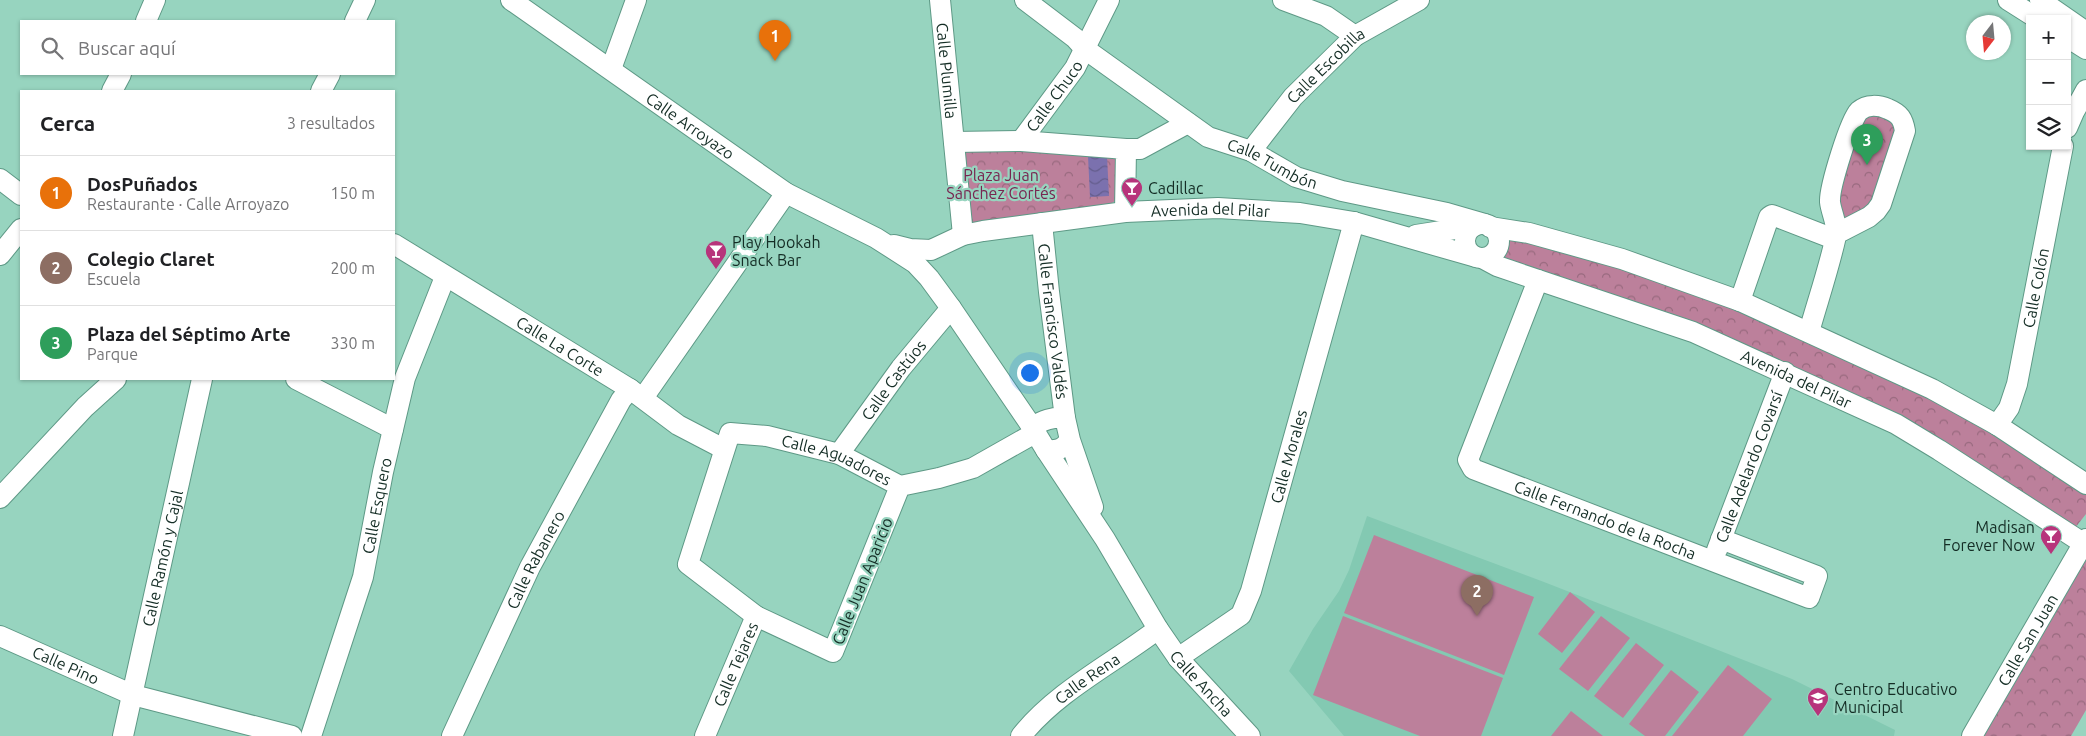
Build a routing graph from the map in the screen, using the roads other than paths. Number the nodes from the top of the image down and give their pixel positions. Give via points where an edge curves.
1 (155, 0) edge
2 (365, 0) edge
3 (511, 0) edge
4 (636, 0) edge
5 (940, 0) edge
6 (1025, 0) edge
7 (1109, 0) edge
8 (1283, 0) edge
9 (1419, 0) edge
10 (2008, 0) edge
11 (2040, 0) edge
12 (2032, 15) edge
13 (146, 20) edge
14 (355, 20) edge
15 (2086, 32) edge
16 (1355, 36) junction
17 (2071, 40) edge
18 (1085, 48) junction
19 (2086, 49) edge
20 (611, 69) junction
21 (120, 75) edge
22 (329, 75) edge
23 (113, 90) edge
24 (322, 90) edge
25 (2086, 90) edge
26 (2071, 119) edge
27 (1188, 123) junction
28 (1021, 141) junction
29 (954, 142) junction
30 (1126, 149) junction
31 (2062, 150) edge
32 (1251, 151) junction
33 (0, 179) edge
34 (786, 193) junction
35 (20, 194) edge
36 (1125, 212) junction
37 (1354, 222) junction
38 (1042, 223) junction
39 (1483, 226) junction
40 (20, 230) edge
41 (963, 235) junction
42 (1404, 236) junction
43 (1835, 236) junction
44 (876, 238) junction
45 (395, 245) edge
46 (932, 250) junction
47 (0, 256) edge
48 (1480, 258) junction
49 (445, 277) junction
50 (929, 278) junction
51 (1538, 280) junction
52 (1740, 301) junction
53 (951, 308) junction
54 (1809, 332) junction
55 (1785, 372) junction
56 (115, 380) edge
57 (202, 380) edge
58 (298, 380) edge
59 (637, 393) junction
60 (1065, 418) junction
61 (1997, 425) junction
62 (393, 429) junction
63 (1034, 430) junction
64 (1070, 440) junction
65 (724, 449) junction
66 (1046, 450) junction
67 (839, 454) junction
68 (2086, 484) edge
69 (900, 486) junction
70 (0, 498) edge
71 (1105, 539) junction
72 (1721, 539) junction
73 (2085, 543) edge
74 (1713, 562) junction
75 (756, 616) junction
76 (1158, 629) junction
77 (0, 638) edge
78 (1178, 658) junction
79 (133, 695) junction
80 (123, 736) edge
81 (292, 736) edge
82 (311, 736) edge
83 (452, 736) edge
84 (705, 736) edge
85 (1021, 736) edge
86 (1250, 736) edge
87 (1972, 736) edge

1 - 13 street
2 - 14 street
3 - 20 street, Calle Arroyazo
4 - 20 street
5 - 29 street, Calle Plumilla
6 - 18 street, Calle Tumbón
7 - 18 street, Calle Chuco
8 - 16 street via 1326,16
9 - 16 street, Calle Escobilla
10 - 12 street
11 - 15 street
16 - 32 street, Calle Escobilla via 1293,97
17 - 19 street
18 - 27 street, Calle Tumbón
18 - 28 street, Calle Chuco via 1075,68
20 - 34 street, Calle Arroyazo
21 - 23 street
22 - 24 street
25 - 26 street
27 - 30 street via 1140,148
27 - 32 street, Calle Tumbón via 1208,136
28 - 29 street
28 - 30 street
29 - 41 street, Calle Plumilla
30 - 36 street
31 - 61 street, Calle Colón via 2017,384 2010,408
32 - 39 street, Calle Tumbón via 1296,177 1342,191 1447,213
33 - 35 street
34 - 44 street, Calle Arroyazo
34 - 59 street, Calle Rabanero
36 - 37 street, Avenida del Pilar via 1218,208 1300,213
36 - 38 street, Avenida del Pilar
37 - 42 street, Avenida del Pilar
37 - 78 street, Calle Morales via 1251,591 1241,615
38 - 41 street, Avenida del Pilar
38 - 60 street, Calle Francisco Valdés
39 - 42 street, Avenida del Pilar
39 - 48 street via 1467,234 1466,244 1467,249
39 - 48 street via 1497,234 1498,245 1494,254
39 - 52 street, Avenida del Pilar via 1529,234 1622,259
40 - 47 street
41 - 46 street, Avenida del Pilar
42 - 48 street, Avenida del Pilar
43 - 43 street via 1869,217 1880,204 1905,131 1904,121 1885,107 1871,106 1861,110 1850,127 1831,190
43 - 52 street via 1772,215 1768,217
43 - 54 street
44 - 46 street, Calle Arroyazo via 910,249
44 - 50 street, Calle Arroyazo via 915,263
45 - 49 street, Calle La Corte
46 - 50 street
48 - 51 street, Avenida del Pilar
49 - 59 street, Calle La Corte
49 - 62 street, Calle Esquero via 404,378
50 - 53 street
51 - 55 street, Avenida del Pilar via 1694,332
51 - 74 street, Calle Fernando de la Rocha via 1468,460 1473,469
52 - 54 street, Avenida del Pilar
53 - 63 street
53 - 67 street, Calle Castúos
54 - 61 street, Avenida del Pilar via 1924,385
55 - 72 street, Calle Adelardo Covarsí
55 - 73 street, Avenida del Pilar via 1912,432
56 - 70 street via 85,407
57 - 79 street, Calle Ramón y Cajal
58 - 62 street
59 - 65 street, Calle La Corte via 678,424
59 - 83 street, Calle Rabanero via 622,400 530,567
60 - 63 street via 1048,419
60 - 64 street
61 - 68 street, Avenida del Pilar
62 - 82 street, Calle Esquero via 363,577
63 - 66 street
63 - 69 street, Calle Aguadores via 973,468
64 - 66 street via 1064,448
64 - 71 street
65 - 67 street, Calle Aguadores via 730,434 782,439
65 - 75 street, Calle Tejares via 688,564
66 - 71 street
67 - 69 street, Calle Aguadores
69 - 75 street, Calle Juan Aparicio via 833,652
71 - 76 street
72 - 74 street, Calle Adelardo Covarsí
72 - 74 street, Calle Fernando de la Rocha via 1817,576 1809,598
73 - 87 street, Calle San Juan
75 - 84 street, Calle Tejares
76 - 78 street, Calle Ancha
76 - 85 street, Calle Rena via 1058,699
77 - 79 street, Calle Pino
78 - 86 street, Calle Ancha
79 - 80 street, Calle Ramón y Cajal
79 - 81 street, Calle Pino

